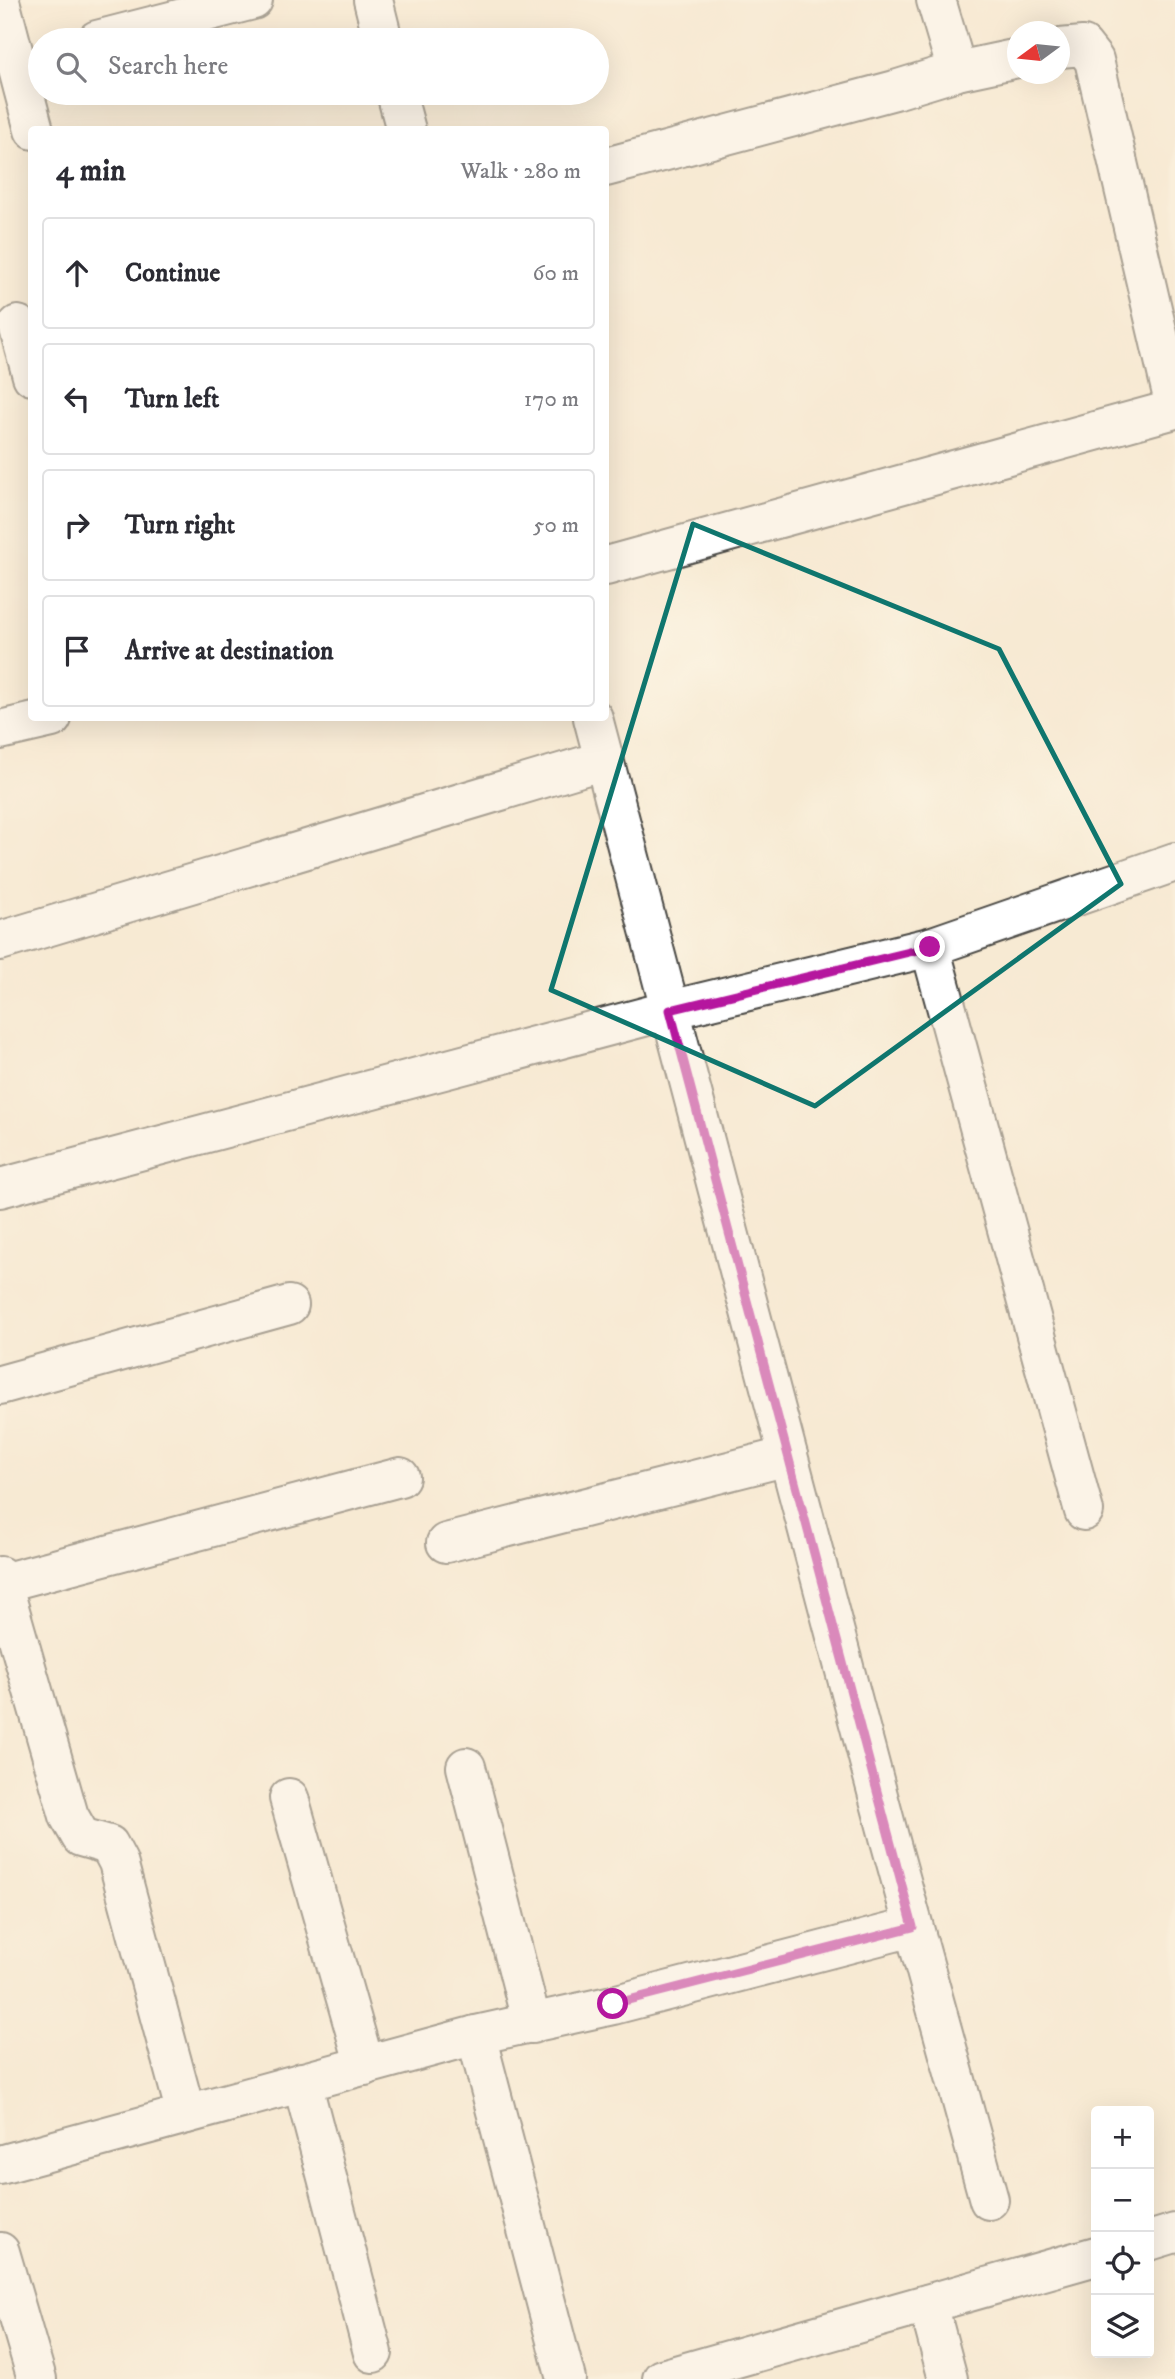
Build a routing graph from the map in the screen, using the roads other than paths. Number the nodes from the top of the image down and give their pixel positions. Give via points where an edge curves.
1 (253, 0) edge
2 (373, 0) edge
3 (936, 0) edge
4 (0, 1) edge
5 (144, 28) edge
6 (380, 28) edge
7 (1070, 47) edge
8 (1007, 60) edge
9 (19, 61) edge
10 (957, 71) junction
11 (28, 102) edge
12 (29, 105) edge
13 (399, 105) edge
14 (33, 126) edge
15 (405, 126) edge
16 (609, 166) edge
17 (17, 325) edge
18 (28, 362) edge
19 (1175, 408) edge
20 (609, 565) edge
21 (39, 721) edge
22 (594, 721) edge
23 (0, 730) edge
24 (604, 760) junction
25 (1175, 862) edge
26 (0, 941) edge
27 (930, 947) junction
28 (670, 1010) junction
29 (0, 1188) edge
30 (289, 1305) dead end
31 (0, 1385) edge
32 (788, 1456) junction
33 (400, 1477) dead end
34 (1084, 1511) dead end
35 (446, 1543) dead end
36 (1, 1580) edge
37 (466, 1767) dead end
38 (289, 1798) dead end
39 (913, 1927) junction
40 (532, 2024) junction
41 (476, 2035) junction
42 (365, 2066) junction
43 (302, 2082) junction
44 (186, 2114) junction
45 (0, 2165) edge
46 (989, 2200) dead end
47 (1175, 2233) edge
48 (1154, 2239) edge
49 (0, 2252) edge
50 (1091, 2257) edge
51 (928, 2304) junction
52 (373, 2353) dead end
53 (755, 2367) edge
54 (37, 2379) edge
55 (566, 2379) edge
56 (662, 2379) edge
57 (948, 2379) edge

1 - 5 street
2 - 6 street
3 - 10 street
4 - 9 street
7 - 19 street via 1083,46 1094,60
8 - 10 street
9 - 11 street
10 - 16 street
12 - 14 street
13 - 15 street
17 - 18 street
19 - 20 street
21 - 23 street
22 - 24 street
24 - 26 street
24 - 28 street
25 - 27 street
27 - 28 street
27 - 34 street
28 - 29 street
28 - 32 street
30 - 31 street
32 - 35 street
32 - 39 street
33 - 36 street
36 - 44 street via 69,1816 81,1837 109,1845 118,1862
37 - 40 street
38 - 42 street
39 - 40 street
39 - 46 street
40 - 41 street
41 - 42 street
41 - 55 street
42 - 43 street
43 - 44 street
43 - 52 street
44 - 45 street
47 - 48 street
49 - 54 street
50 - 51 street
51 - 53 street
51 - 57 street
53 - 56 street

